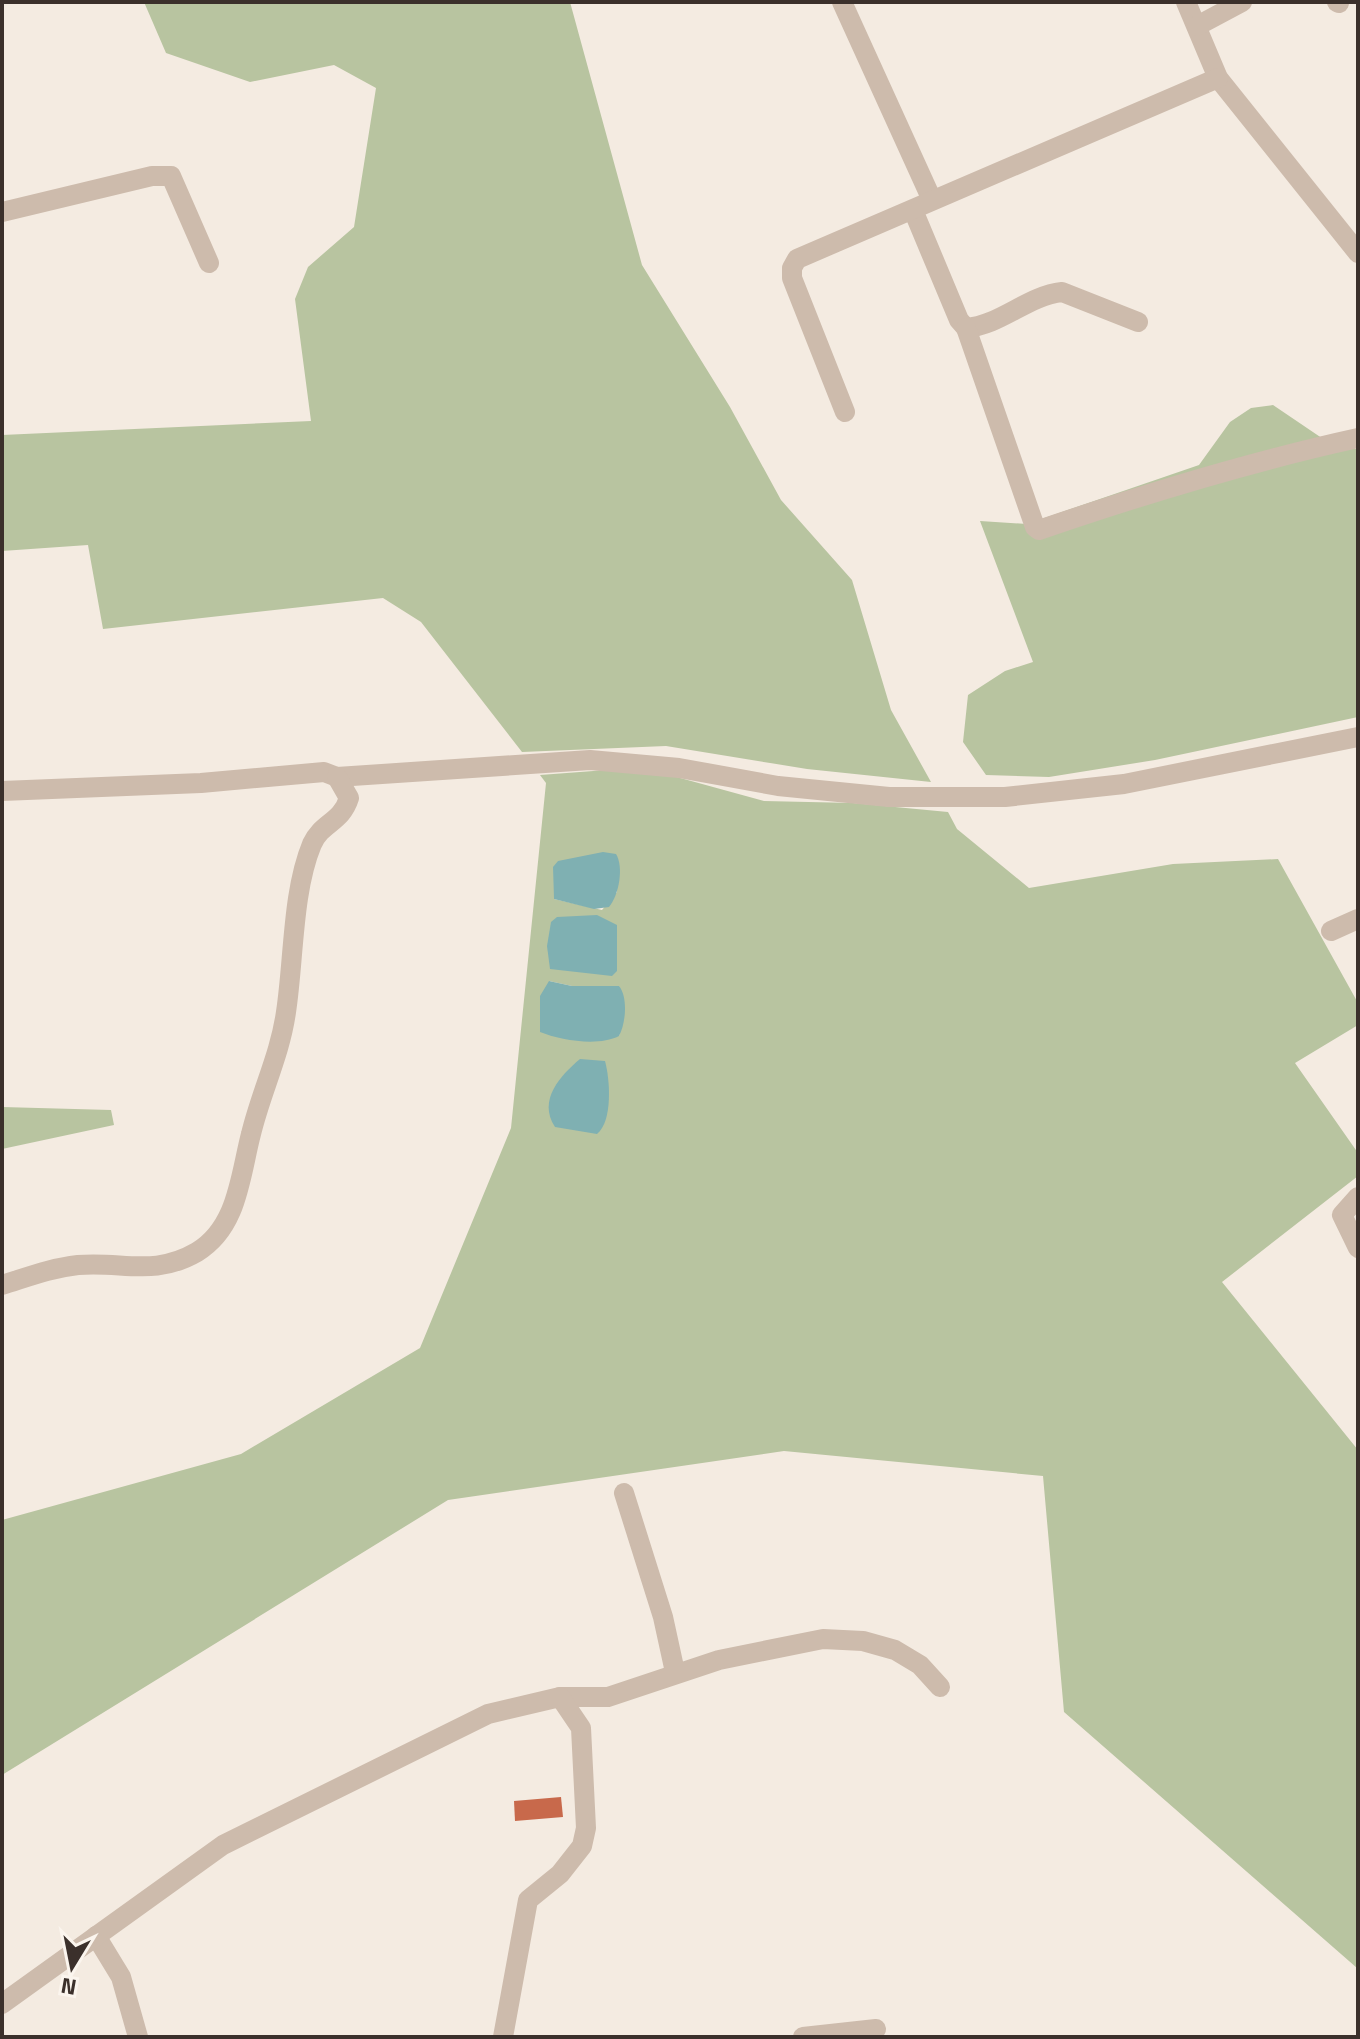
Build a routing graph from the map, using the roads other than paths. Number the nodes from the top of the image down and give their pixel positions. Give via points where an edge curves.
1 (842, 2) edge
2 (1186, 2) edge
3 (1242, 2) edge
4 (1197, 26) junction
5 (1218, 78) junction
6 (932, 200) junction
7 (913, 210) junction
8 (2, 212) edge
9 (1358, 253) edge
10 (209, 263) dead end
11 (1138, 322) dead end
12 (966, 328) junction
13 (845, 412) dead end
14 (1358, 438) edge
15 (1358, 737) edge
16 (337, 777) junction
17 (2, 791) edge
18 (1358, 919) edge
19 (1331, 931) dead end
20 (1358, 1197) edge
21 (1358, 1248) edge
22 (2, 1285) edge
23 (624, 1493) dead end
24 (675, 1672) junction
25 (940, 1687) dead end
26 (560, 1697) junction
27 (96, 1936) junction
28 (2, 2004) edge
29 (876, 2029) dead end
30 (138, 2037) edge
31 (503, 2037) edge
32 (803, 2037) edge

1 - 6 street
2 - 4 street
3 - 4 street
4 - 5 street
5 - 6 street
5 - 9 street
6 - 7 street
7 - 12 street
7 - 13 street via 806,254 792,268
8 - 10 street via 171,176
11 - 12 street via 1062,292
12 - 14 street via 1039,530 1254,462
15 - 16 street via 1124,784 1005,797 889,797 590,760
16 - 17 street via 324,772
16 - 22 street via 349,798 344,814 313,842 281,1040 251,1132 236,1204 200,1250 176,1262 151,1268 82,1265
18 - 19 street
20 - 21 street via 1342,1215
23 - 24 street
24 - 25 street via 790,1644 863,1641 895,1650 920,1665
24 - 26 street via 608,1697
26 - 27 street via 488,1714 267,1822 192,1864
26 - 31 street via 581,1728 586,1828 582,1846 560,1874 528,1900
27 - 28 street
27 - 30 street via 121,1977
29 - 32 street

